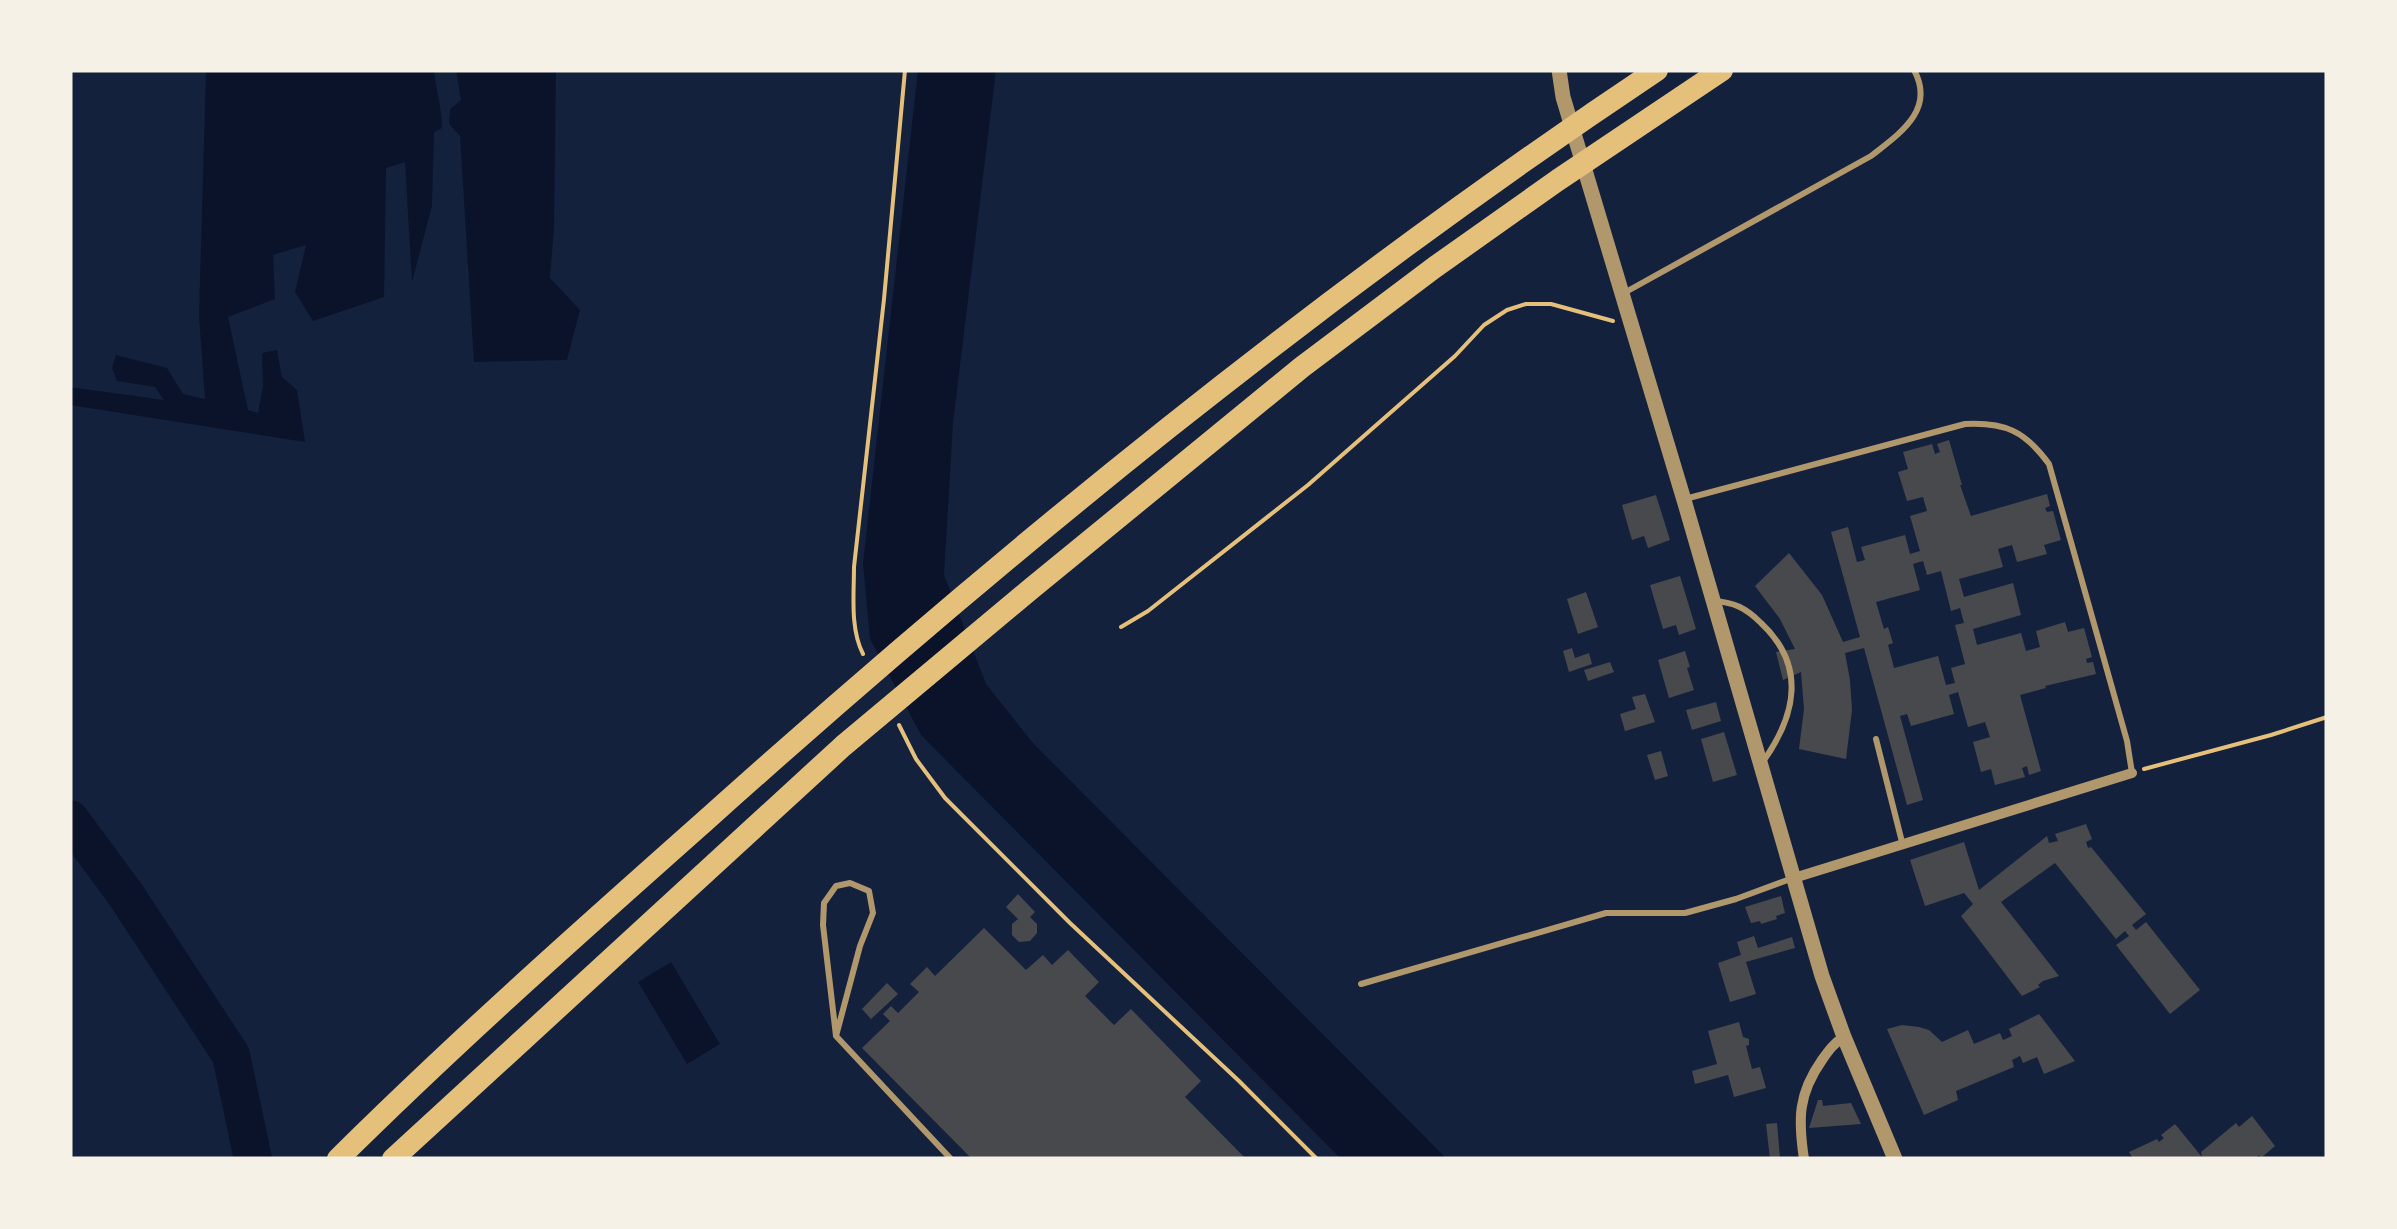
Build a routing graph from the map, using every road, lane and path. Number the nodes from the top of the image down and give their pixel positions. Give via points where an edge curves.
1 (905, 70) edge
2 (1559, 70) edge
3 (1658, 70) edge
4 (1722, 70) edge
5 (1914, 70) edge
6 (1623, 294) junction
7 (1631, 327) junction
8 (1684, 500) junction
9 (1713, 601) junction
10 (1121, 627) dead end
11 (866, 660) dead end
12 (2327, 717) edge
13 (899, 726) dead end
14 (1876, 740) dead end
15 (1761, 764) junction
16 (2132, 772) junction
17 (1902, 842) junction
18 (1794, 878) junction
19 (1360, 984) dead end
20 (836, 1036) junction
21 (1844, 1037) junction
22 (338, 1159) edge
23 (393, 1159) edge
24 (952, 1159) edge
25 (1317, 1159) edge
26 (1804, 1159) edge
27 (1895, 1159) edge

1 - 11 path via 854,567 858,644
2 - 6 street
3 - 22 highway via 1275,344 1008,558 648,870
4 - 23 highway via 1435,267 1032,588 844,746
5 - 6 lane via 1920,104 1906,128 1872,156
6 - 7 street
7 - 8 street
7 - 10 path via 1551,304 1507,310 1308,485
8 - 9 street
8 - 16 lane via 1964,424 2004,426 2020,434 2048,464
9 - 15 street
9 - 15 lane via 1734,602 1750,612 1786,654 1790,711
12 - 16 path
13 - 25 path via 945,798
14 - 17 lane
15 - 18 street
16 - 17 street
17 - 18 street
18 - 19 lane via 1685,912 1606,913
18 - 21 street
20 - 20 lane via 873,913 868,891 850,883 836,886 824,903
20 - 24 lane
21 - 26 street via 1815,1070 1802,1100
21 - 27 street

